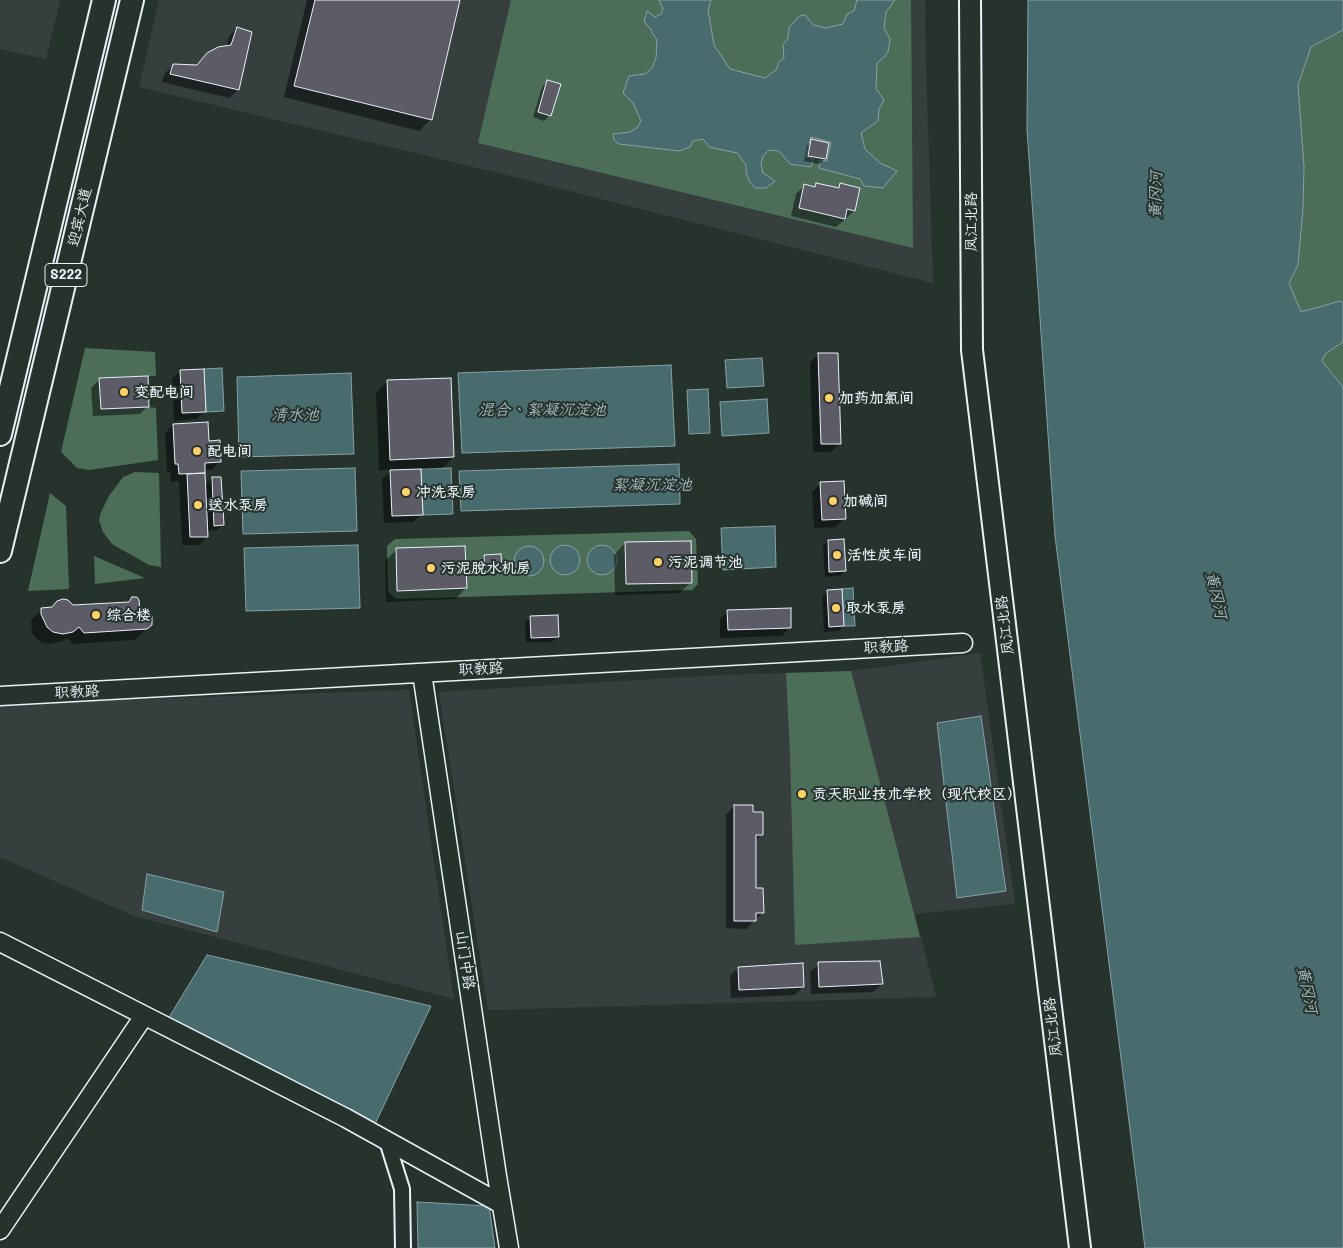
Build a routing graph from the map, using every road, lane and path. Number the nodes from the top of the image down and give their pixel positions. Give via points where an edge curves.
1 (970, 0) edge
2 (103, 5) edge
3 (130, 8) edge
4 (0, 434) edge
5 (0, 551) edge
6 (963, 643) dead end
7 (422, 673) junction
8 (0, 696) edge
9 (0, 942) edge
10 (144, 1016) junction
11 (387, 1141) junction
12 (501, 1204) junction
13 (0, 1230) edge
14 (403, 1248) edge
15 (509, 1248) edge
16 (1080, 1248) edge

1 - 16 main road, 凤江北路 via 972,350
2 - 3 main road
2 - 4 main road, 迎宾大道 / S222
3 - 5 main road, 迎宾大道 / S222
6 - 7 street, 职教路
7 - 8 street, 职教路
7 - 12 street, 山门中路
9 - 10 street
10 - 11 street
10 - 13 street
11 - 12 street
11 - 14 street via 402,1189
12 - 15 street, 山门中路

